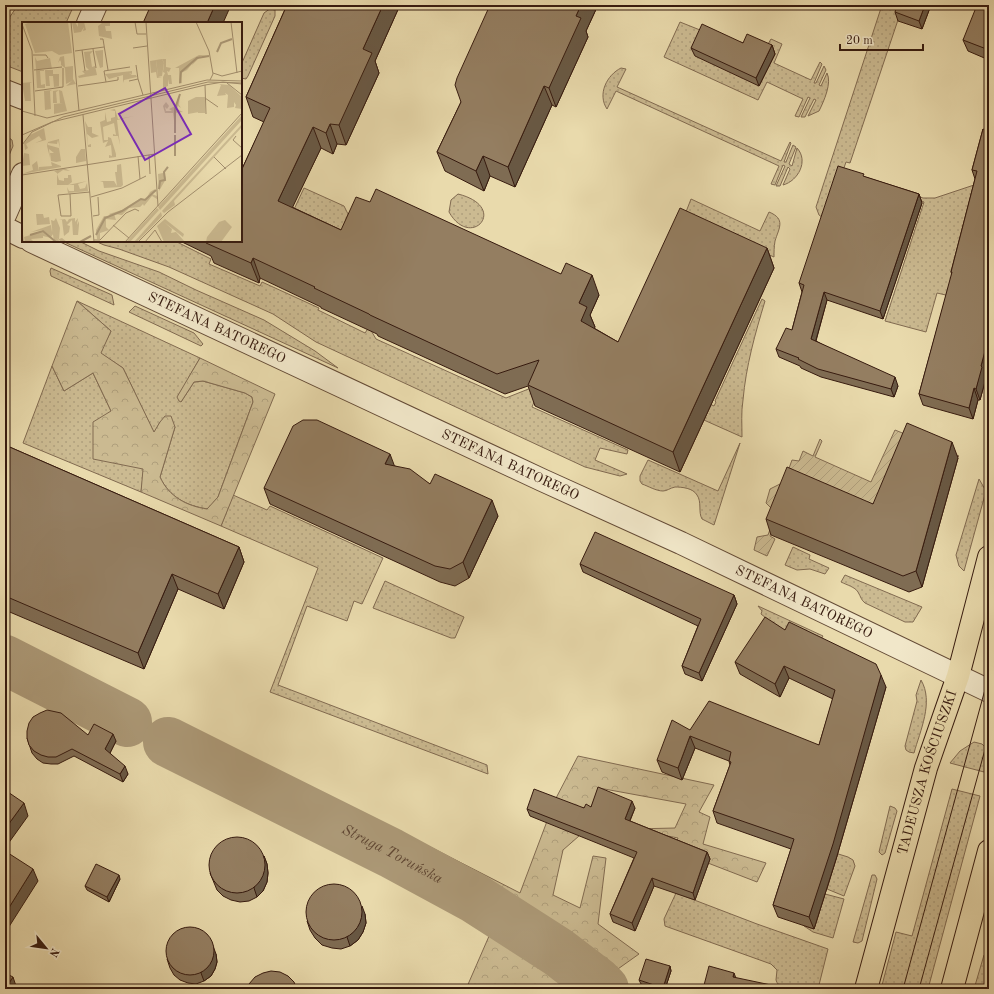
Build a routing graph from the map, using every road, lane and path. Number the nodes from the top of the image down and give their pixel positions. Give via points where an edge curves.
1 (96, 5) edge
2 (88, 22) edge
3 (5, 91) edge
4 (22, 98) edge
5 (22, 176) edge
6 (5, 216) edge
7 (5, 228) edge
8 (22, 236) edge
9 (33, 242) edge
10 (989, 557) edge
11 (958, 676) junction
12 (989, 691) edge
13 (989, 851) edge
14 (866, 989) edge
15 (952, 989) edge

1 - 2 street
3 - 4 street
5 - 6 street
7 - 8 street
9 - 11 street, STEFANA BATOREGO via 694,549
10 - 11 main road, TADEUSZA KOŚCIUSZKI
11 - 12 street, STEFANA BATOREGO
11 - 14 main road, TADEUSZA KOŚCIUSZKI via 926,768
13 - 15 main road

